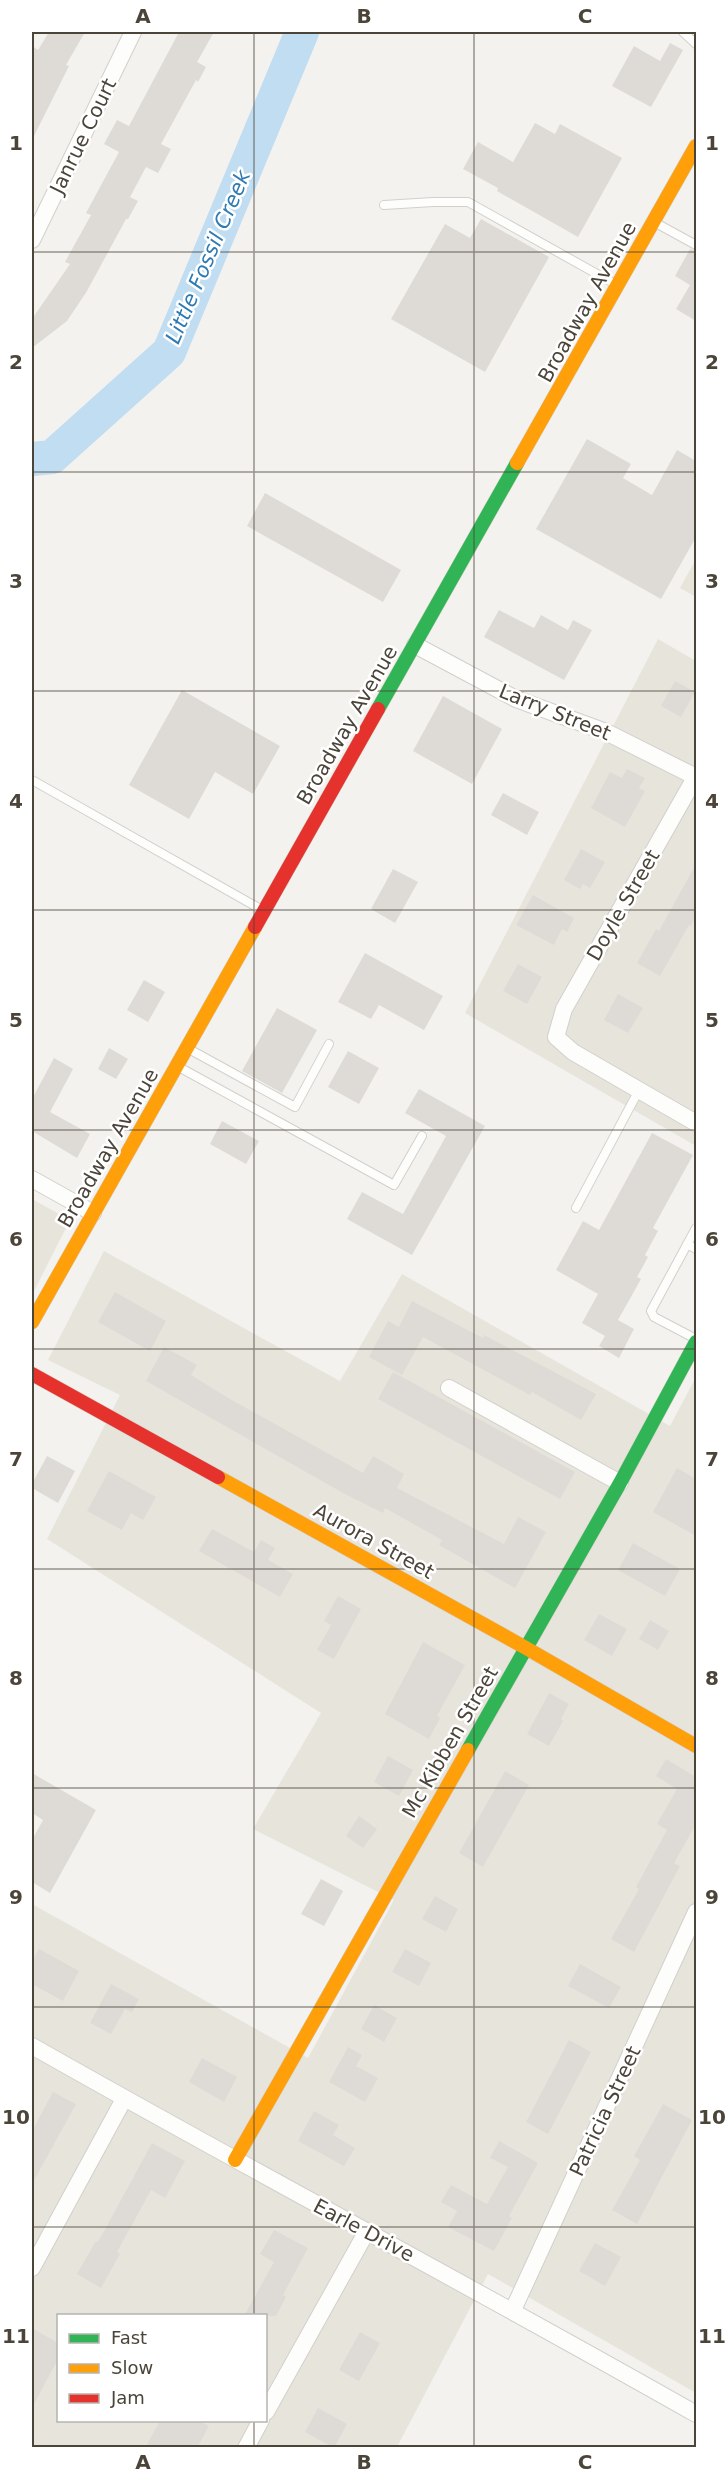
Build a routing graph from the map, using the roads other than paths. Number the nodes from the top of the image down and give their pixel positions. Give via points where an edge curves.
1 (133, 32) edge
2 (683, 32) edge
3 (696, 44) edge
4 (696, 146) edge
5 (384, 205) dead end
6 (654, 222) junction
7 (32, 240) edge
8 (696, 245) edge
9 (618, 286) junction
10 (415, 645) junction
11 (696, 777) edge
12 (32, 780) edge
13 (264, 911) junction
14 (329, 1044) dead end
15 (187, 1047) junction
16 (177, 1065) junction
17 (639, 1090) junction
18 (696, 1123) edge
19 (422, 1136) dead end
20 (32, 1179) edge
21 (576, 1208) dead end
22 (93, 1213) junction
23 (696, 1228) edge
24 (687, 1244) junction
25 (696, 1249) edge
26 (32, 1322) edge
27 (696, 1341) edge
28 (32, 1374) edge
29 (449, 1388) dead end
30 (620, 1483) junction
31 (526, 1648) junction
32 (696, 1746) edge
33 (696, 1912) edge
34 (32, 2046) edge
35 (124, 2099) junction
36 (235, 2160) junction
37 (367, 2231) junction
38 (32, 2268) edge
39 (513, 2310) junction
40 (267, 2410) edge
41 (696, 2414) edge
42 (260, 2422) edge
43 (246, 2448) edge

1 - 7 street, Janrue Court
2 - 3 lane
4 - 6 street, Broadway Avenue
5 - 9 lane via 468,202
6 - 8 lane
6 - 9 street, Broadway Avenue
9 - 10 street, Broadway Avenue
10 - 11 street, Larry Street via 516,699 606,732
10 - 13 street, Broadway Avenue
11 - 17 street, Doyle Street via 564,1009 556,1037 573,1052
12 - 13 lane
13 - 15 street, Broadway Avenue
14 - 15 lane via 295,1107
15 - 16 street, Broadway Avenue
16 - 19 lane via 394,1185
16 - 22 street, Broadway Avenue
17 - 18 street
17 - 21 lane
20 - 22 street
22 - 26 street, Broadway Avenue
23 - 24 lane
24 - 25 lane
24 - 27 lane via 651,1311 654,1317
27 - 30 street, Mc Kibben Street
28 - 31 street, Aurora Street
29 - 30 street
30 - 31 street, Mc Kibben Street
31 - 32 street, Aurora Street
31 - 36 street, Mc Kibben Street
33 - 39 street, Patricia Street
34 - 35 street, Earle Drive
35 - 36 street, Earle Drive
35 - 38 street
36 - 37 street, Earle Drive
37 - 39 street, Earle Drive
37 - 40 street
39 - 41 street, Earle Drive
42 - 43 street

